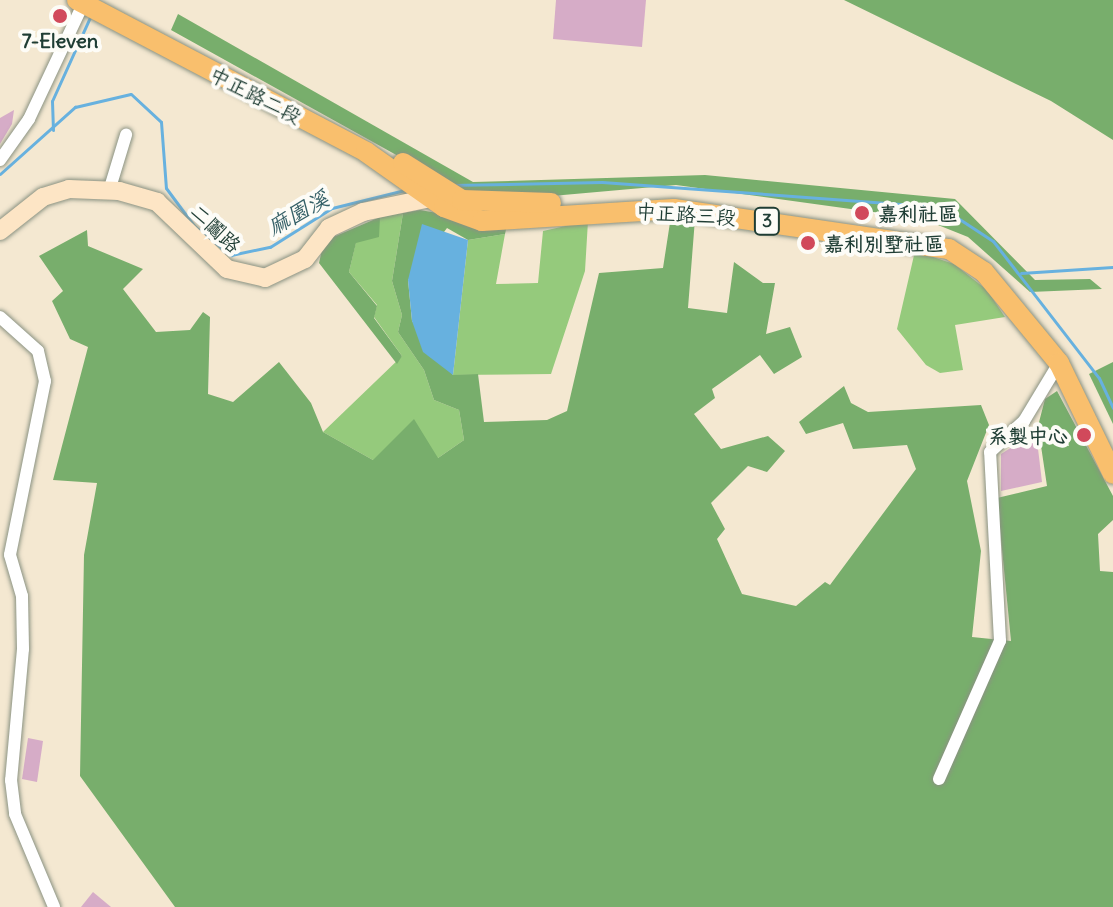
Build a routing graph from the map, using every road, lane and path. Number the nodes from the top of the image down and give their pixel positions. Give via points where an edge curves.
1 (104, 0) edge
2 (82, 1) edge
3 (126, 135) dead end
4 (0, 160) edge
5 (109, 191) junction
6 (433, 191) junction
7 (0, 231) edge
8 (0, 317) edge
9 (1059, 363) junction
10 (1113, 447) edge
11 (1113, 474) edge
12 (5, 560) edge
13 (939, 779) dead end
14 (54, 907) edge

1 - 6 main road, 中正路二段 / 3
2 - 4 street via 29,119
2 - 6 main road, 中正路二段 / 3
3 - 5 street
5 - 6 street, 二鬮路 via 157,202 244,279 265,278 305,259 329,228 363,212
5 - 7 street, 二鬮路 via 69,189 43,197
6 - 9 main road, 中正路三段 / 3 via 482,221 674,209 920,241 984,272
6 - 10 main road, 中正路三段 / 3 via 484,206 670,196 950,236 994,265 1071,355
8 - 12 street via 38,351 45,381
9 - 11 main road, 中正路三段 / 3
9 - 13 street via 1024,421 990,452 1000,641
12 - 14 street via 22,596 15,814

